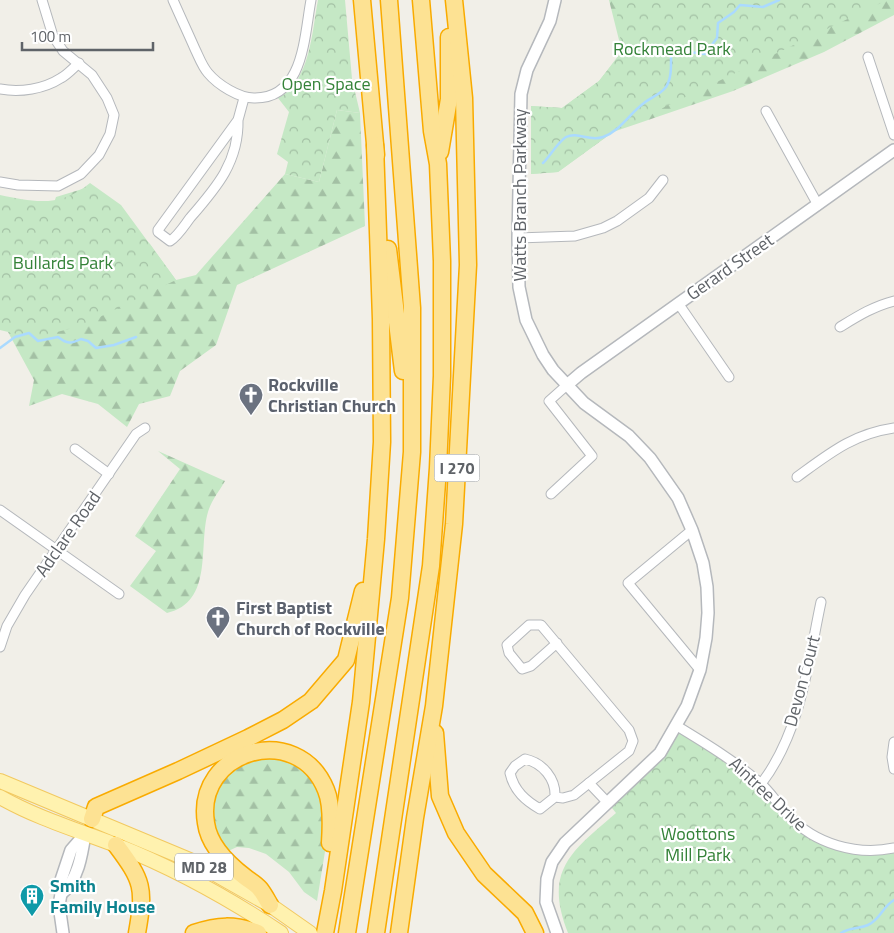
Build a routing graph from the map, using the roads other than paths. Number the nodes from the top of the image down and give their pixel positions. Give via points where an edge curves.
1 (42, 0) edge
2 (173, 0) edge
3 (311, 0) edge
4 (362, 0) edge
5 (389, 0) edge
6 (421, 0) edge
7 (449, 0) edge
8 (454, 0) edge
9 (555, 0) edge
10 (868, 57) dead end
11 (79, 63) junction
12 (0, 89) edge
13 (244, 98) junction
14 (766, 111) dead end
15 (238, 120) junction
16 (894, 135) edge
17 (375, 145) junction
18 (894, 150) edge
19 (438, 164) junction
20 (663, 180) dead end
21 (0, 182) edge
22 (818, 205) junction
23 (518, 238) junction
24 (894, 301) edge
25 (678, 303) junction
26 (840, 327) dead end
27 (729, 377) dead end
28 (567, 385) junction
29 (145, 428) dead end
30 (894, 428) edge
31 (75, 449) dead end
32 (412, 452) junction
33 (109, 474) junction
34 (797, 477) dead end
35 (551, 494) dead end
36 (0, 510) edge
37 (692, 530) junction
38 (376, 539) junction
39 (57, 550) junction
40 (119, 594) dead end
41 (821, 602) dead end
42 (557, 643) junction
43 (0, 647) edge
44 (700, 670) junction
45 (434, 706) junction
46 (677, 726) junction
47 (894, 742) edge
48 (894, 769) edge
49 (0, 781) edge
50 (589, 784) junction
51 (761, 784) junction
52 (0, 797) edge
53 (556, 797) junction
54 (608, 804) junction
55 (92, 819) junction
56 (85, 834) junction
57 (116, 845) junction
58 (894, 848) edge
59 (270, 905) junction
60 (329, 913) junction
61 (309, 932) edge
62 (62, 933) edge
63 (137, 933) edge
64 (194, 933) edge
65 (258, 933) edge
66 (281, 933) edge
67 (325, 933) edge
68 (347, 933) edge
69 (376, 933) edge
70 (399, 933) edge
71 (535, 933) edge
72 (556, 933) edge

1 - 11 street via 53,36 63,51
2 - 13 street via 208,74
3 - 13 street via 294,77 276,95 264,99
4 - 17 highway
5 - 32 highway, I 270 via 412,308
6 - 19 highway, I 270 via 432,132
7 - 19 highway via 449,99
8 - 45 highway, I 270 via 464,98 468,265 454,524
9 - 23 street, Watts Branch Parkway via 550,20 527,70 521,94
10 - 16 street
11 - 12 street via 62,78 40,88
11 - 21 street via 92,75 114,114 110,134 99,155 81,174 58,186
13 - 15 street
14 - 22 street
15 - 15 street via 160,225 158,232 170,241 213,191 227,169 237,144
17 - 32 highway
17 - 38 highway via 382,442
18 - 22 street, Gerard Street
19 - 69 highway, I 270 via 442,376 431,566
20 - 23 street via 649,198 603,228 575,236
22 - 25 street, Gerard Street
23 - 28 street, Watts Branch Parkway via 519,287 526,320 543,355
24 - 26 street via 865,312
25 - 27 street
25 - 28 street, Gerard Street
28 - 35 street via 549,401 592,456
28 - 37 street, Watts Branch Parkway via 584,403 630,436 650,458 678,498
29 - 33 street, Adclare Road via 136,434
30 - 34 street via 859,436
31 - 33 street
32 - 68 highway, I 270 via 400,598
33 - 39 street, Adclare Road
36 - 39 street
37 - 44 street, Watts Branch Parkway via 707,587 706,638
37 - 44 street via 628,583
38 - 55 highway via 346,660 310,702 248,738 96,807
38 - 60 highway via 361,702
39 - 40 street
39 - 43 street, Adclare Road via 25,594
41 - 51 street, Devon Court via 798,711 779,757
42 - 42 street via 531,666 522,669 507,645 529,625 541,625
42 - 50 street via 630,730 633,741 629,751
44 - 46 street, Watts Branch Parkway
45 - 70 highway, I 270
45 - 71 highway via 440,796 456,834 484,874 525,913
46 - 51 street, Aintree Drive via 734,760
46 - 54 street, Watts Branch Parkway via 654,760
47 - 48 street
49 - 55 main road, MD 28
50 - 53 street via 574,795
50 - 54 street
51 - 58 street, Aintree Drive via 791,819 818,838 850,849
52 - 56 main road, MD 28
53 - 53 street via 540,809 526,800 510,773 526,759 535,761 547,772 556,788
54 - 72 street, Watts Branch Parkway via 565,843 552,862 546,902
55 - 56 street
55 - 59 main road, MD 28 via 192,861
56 - 57 main road, MD 28
56 - 62 street via 71,850 59,886
57 - 63 highway via 136,872 140,885
57 - 66 main road, MD 28 via 218,893
59 - 60 highway via 260,888 214,846 206,824 206,795 216,775 236,758 276,749 298,756 312,767 327,791 332,824
59 - 61 main road, MD 28
60 - 67 highway
64 - 65 highway via 210,928 240,926

